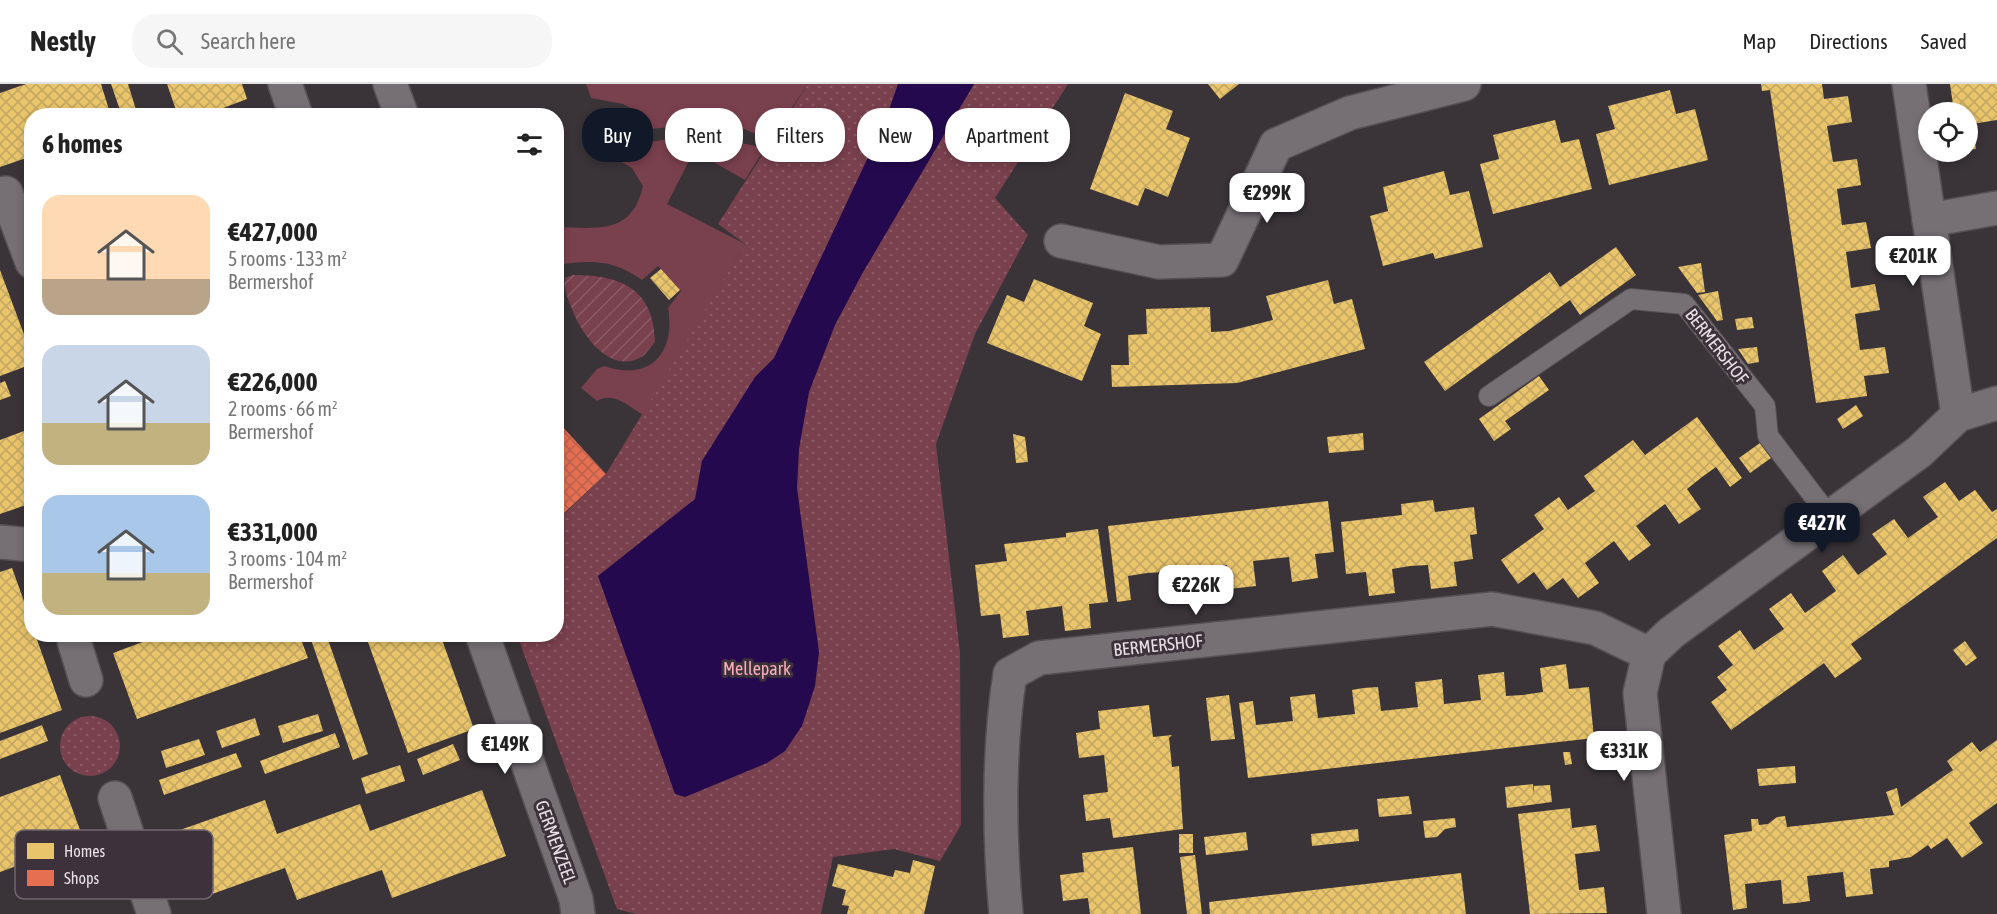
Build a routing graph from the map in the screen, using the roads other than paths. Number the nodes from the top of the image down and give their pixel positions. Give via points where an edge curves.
1 (285, 84) edge
2 (390, 84) edge
3 (1464, 84) edge
4 (1909, 84) edge
5 (293, 108) edge
6 (399, 108) edge
7 (0, 194) edge
8 (1997, 208) edge
9 (1929, 220) junction
10 (24, 234) edge
11 (1061, 241) dead end
12 (1489, 396) dead end
13 (1997, 403) edge
14 (1958, 415) junction
15 (1829, 516) junction
16 (0, 542) edge
17 (24, 544) edge
18 (74, 642) edge
19 (485, 642) edge
20 (1649, 654) junction
21 (87, 680) dead end
22 (115, 798) dead end
23 (126, 830) edge
24 (149, 899) edge
25 (154, 914) edge
26 (578, 914) edge
27 (1006, 914) edge
28 (1664, 914) edge

1 - 5 street
2 - 6 street
3 - 11 street via 1350,113 1276,146 1222,260 1159,262
4 - 9 street
7 - 10 street via 6,193
8 - 9 street
9 - 14 street
12 - 15 lane, BERMERSHOF via 1631,299 1684,304 1765,406 1768,436
13 - 14 street
14 - 15 street via 1919,452
15 - 20 street via 1671,633
16 - 17 street
18 - 21 street
19 - 26 street, GERMENZEEL
20 - 27 street, BERMERSHOF via 1595,628 1492,609 1040,658 1010,674 1006,702 1000,854
20 - 28 street via 1640,693
22 - 23 street
24 - 25 street

